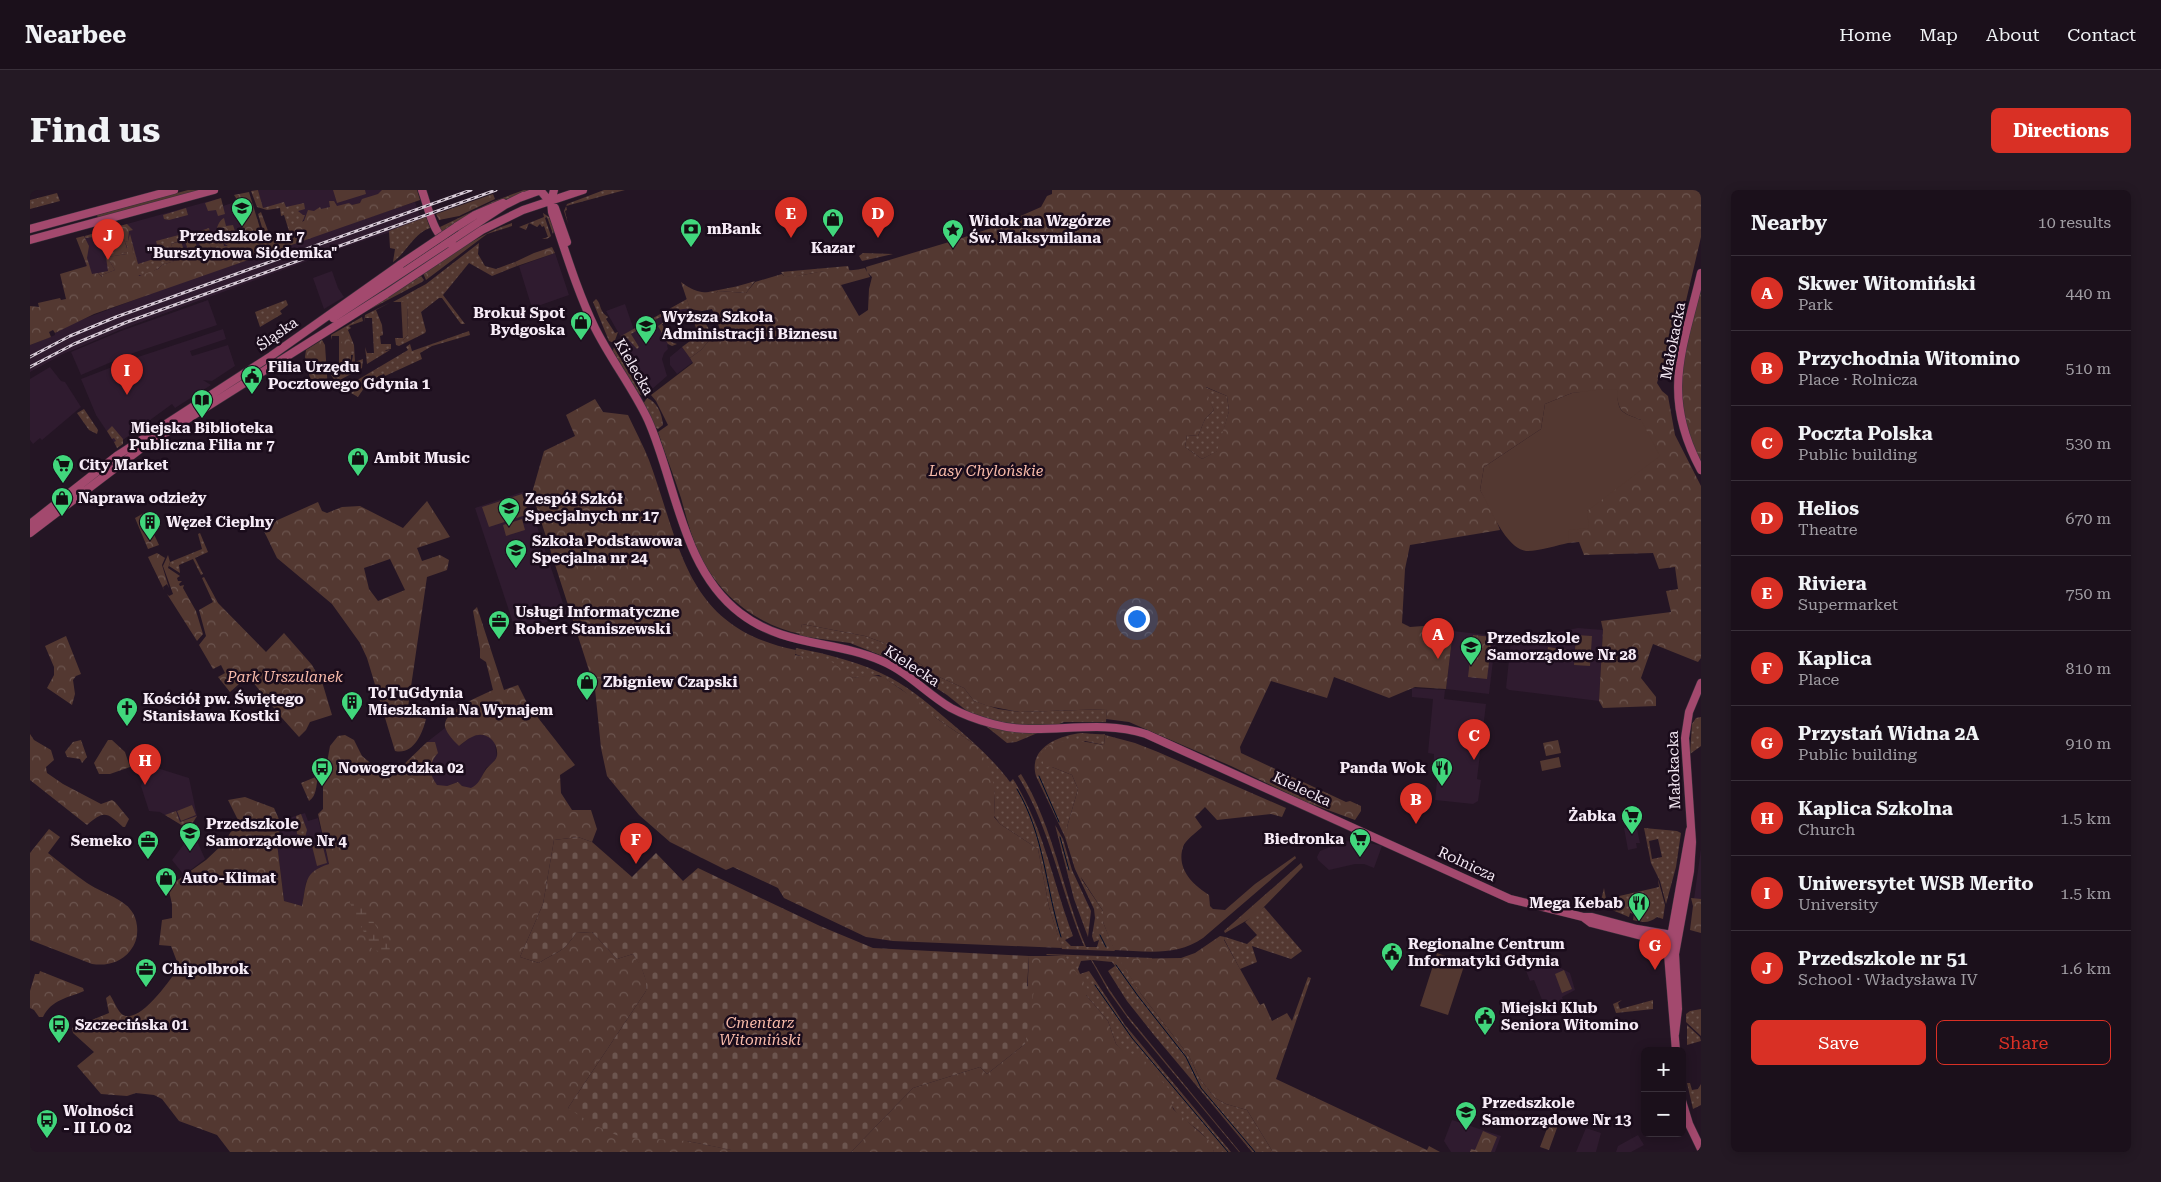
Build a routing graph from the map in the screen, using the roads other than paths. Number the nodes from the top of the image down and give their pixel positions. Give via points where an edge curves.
1 (174, 190) edge
2 (214, 190) edge
3 (422, 190) edge
4 (541, 190) edge
5 (554, 190) edge
6 (583, 190) edge
7 (523, 196) junction
8 (563, 196) junction
9 (551, 201) junction
10 (557, 213) junction
11 (436, 228) junction
12 (30, 229) edge
13 (30, 240) edge
14 (448, 244) junction
15 (460, 245) junction
16 (424, 260) junction
17 (1701, 273) edge
18 (584, 299) junction
19 (288, 344) junction
20 (1701, 470) edge
21 (30, 524) edge
22 (30, 533) edge
23 (1701, 683) edge
24 (1345, 824) joint
25 (1672, 938) junction
26 (1676, 1047) edge
27 (1686, 1114) edge
28 (1701, 1149) edge

1 - 12 main road
2 - 13 main road
3 - 11 main road
4 - 7 main road
4 - 9 main road, Kielecka
5 - 9 main road, Kielecka
6 - 8 main road, Śląska
7 - 14 main road
7 - 19 main road, Śląska, bridge via 484,210 456,226
8 - 9 main road, Śląska
8 - 10 main road
9 - 10 main road, Kielecka
9 - 15 main road, Śląska via 498,221
9 - 18 main road, Kielecka via 552,212
10 - 18 main road, Kielecka
11 - 14 main road
11 - 16 main road via 433,245
14 - 15 main road
14 - 16 main road
15 - 22 main road, Śląska via 143,447
16 - 19 main road
17 - 20 main road, Małokacka via 1679,370 1677,395 1682,430
18 - 24 main road, Kielecka via 596,330 638,401 656,440 697,560 718,593 752,622 787,637 880,660 950,707 995,725 1032,728 1108,726 1146,734
19 - 21 main road, Śląska via 118,455
23 - 25 main road, Małokacka via 1689,712 1685,738 1692,842 1690,871
24 - 25 main road, Rolnicza via 1510,899 1583,916 1591,923
25 - 26 main road, Małokacka via 1678,1020
27 - 28 main road

